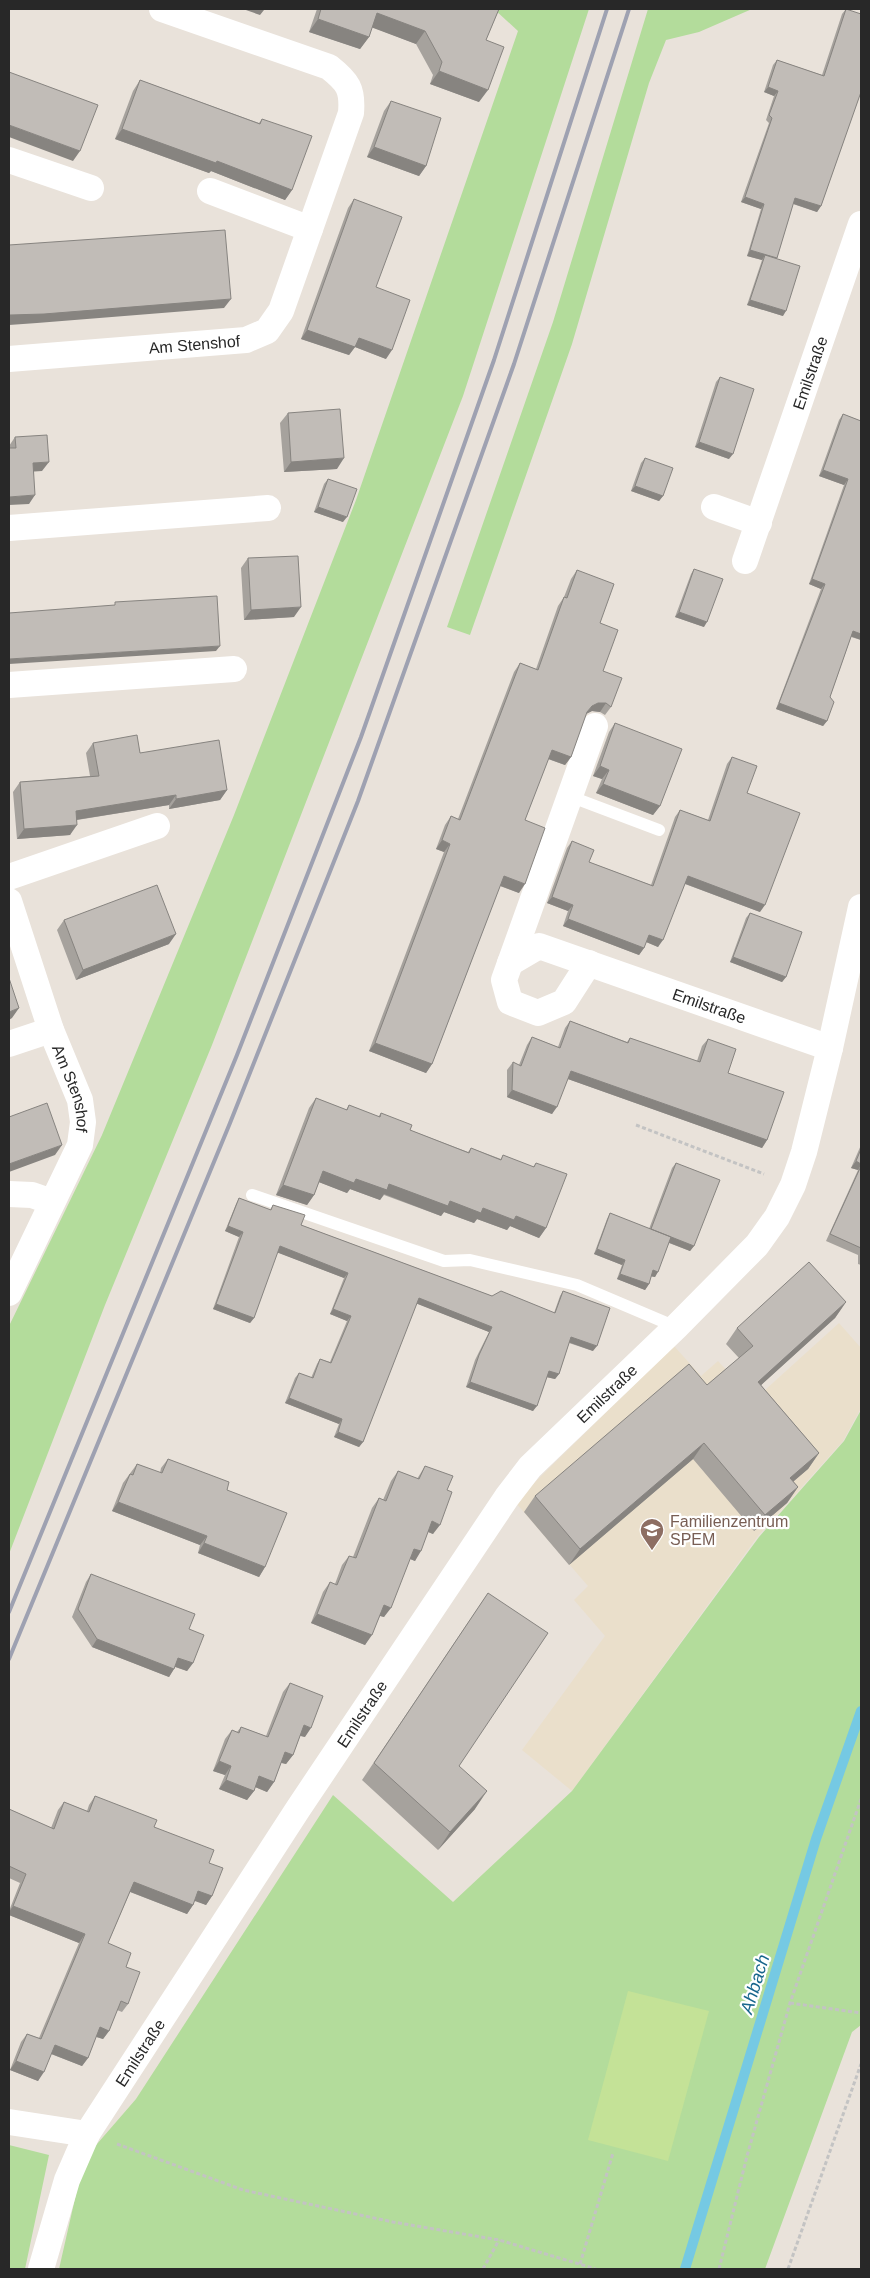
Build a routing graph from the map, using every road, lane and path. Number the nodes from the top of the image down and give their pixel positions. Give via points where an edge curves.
1 (162, 9) edge
2 (9, 160) edge
3 (91, 188) dead end
4 (210, 191) dead end
5 (861, 224) edge
6 (310, 229) junction
7 (9, 359) edge
8 (714, 507) dead end
9 (268, 508) dead end
10 (759, 523) junction
11 (9, 528) edge
12 (745, 561) dead end
13 (234, 669) dead end
14 (9, 685) edge
15 (595, 726) dead end
16 (569, 796) junction
17 (157, 826) dead end
18 (659, 830) dead end
19 (9, 877) edge
20 (9, 901) edge
21 (861, 907) edge
22 (510, 963) junction
23 (589, 963) junction
24 (51, 1030) junction
25 (9, 1044) edge
26 (830, 1048) junction
27 (636, 1125) dead end
28 (793, 1185) junction
29 (9, 1194) edge
30 (252, 1195) dead end
31 (52, 1202) junction
32 (9, 1292) edge
33 (676, 1327) junction
34 (861, 1798) edge
35 (790, 2003) junction
36 (861, 2013) edge
37 (861, 2064) edge
38 (9, 2122) edge
39 (87, 2134) junction
40 (613, 2153) dead end
41 (499, 2240) junction
42 (580, 2264) junction
43 (41, 2269) edge
44 (484, 2269) edge
45 (596, 2269) edge
46 (718, 2269) edge
47 (788, 2269) edge

1 - 6 street, Am Stenshof via 329,67 344,79 352,96 351,113
2 - 3 street
4 - 6 street
5 - 10 street, Emilstraße
6 - 7 street, Am Stenshof via 281,311 267,331 246,340
8 - 10 street
9 - 11 street
10 - 12 street, Emilstraße
13 - 14 street
15 - 16 street
16 - 18 lane
16 - 22 street
17 - 19 street
20 - 24 street, Am Stenshof
21 - 26 street, Emilstraße
22 - 23 street, Emilstraße via 539,946
22 - 23 street via 504,980 510,1002 538,1013 564,1002
23 - 26 street, Emilstraße
24 - 25 street, Am Stenshof
24 - 31 street, Am Stenshof via 80,1100 83,1122 80,1144
26 - 28 street, Emilstraße
27 - 28 path
28 - 33 street, Emilstraße via 777,1217 756,1245
29 - 31 street via 32,1195
30 - 33 lane via 444,1261 470,1260 577,1285
31 - 32 street, Am Stenshof
33 - 39 street, Emilstraße via 530,1467 507,1497
34 - 35 path
35 - 36 path
35 - 46 path
37 - 47 path
38 - 39 street
39 - 41 path via 243,2190 393,2222
39 - 43 street, Emilstraße via 67,2180
40 - 42 path
41 - 42 path
41 - 44 path
42 - 45 path

